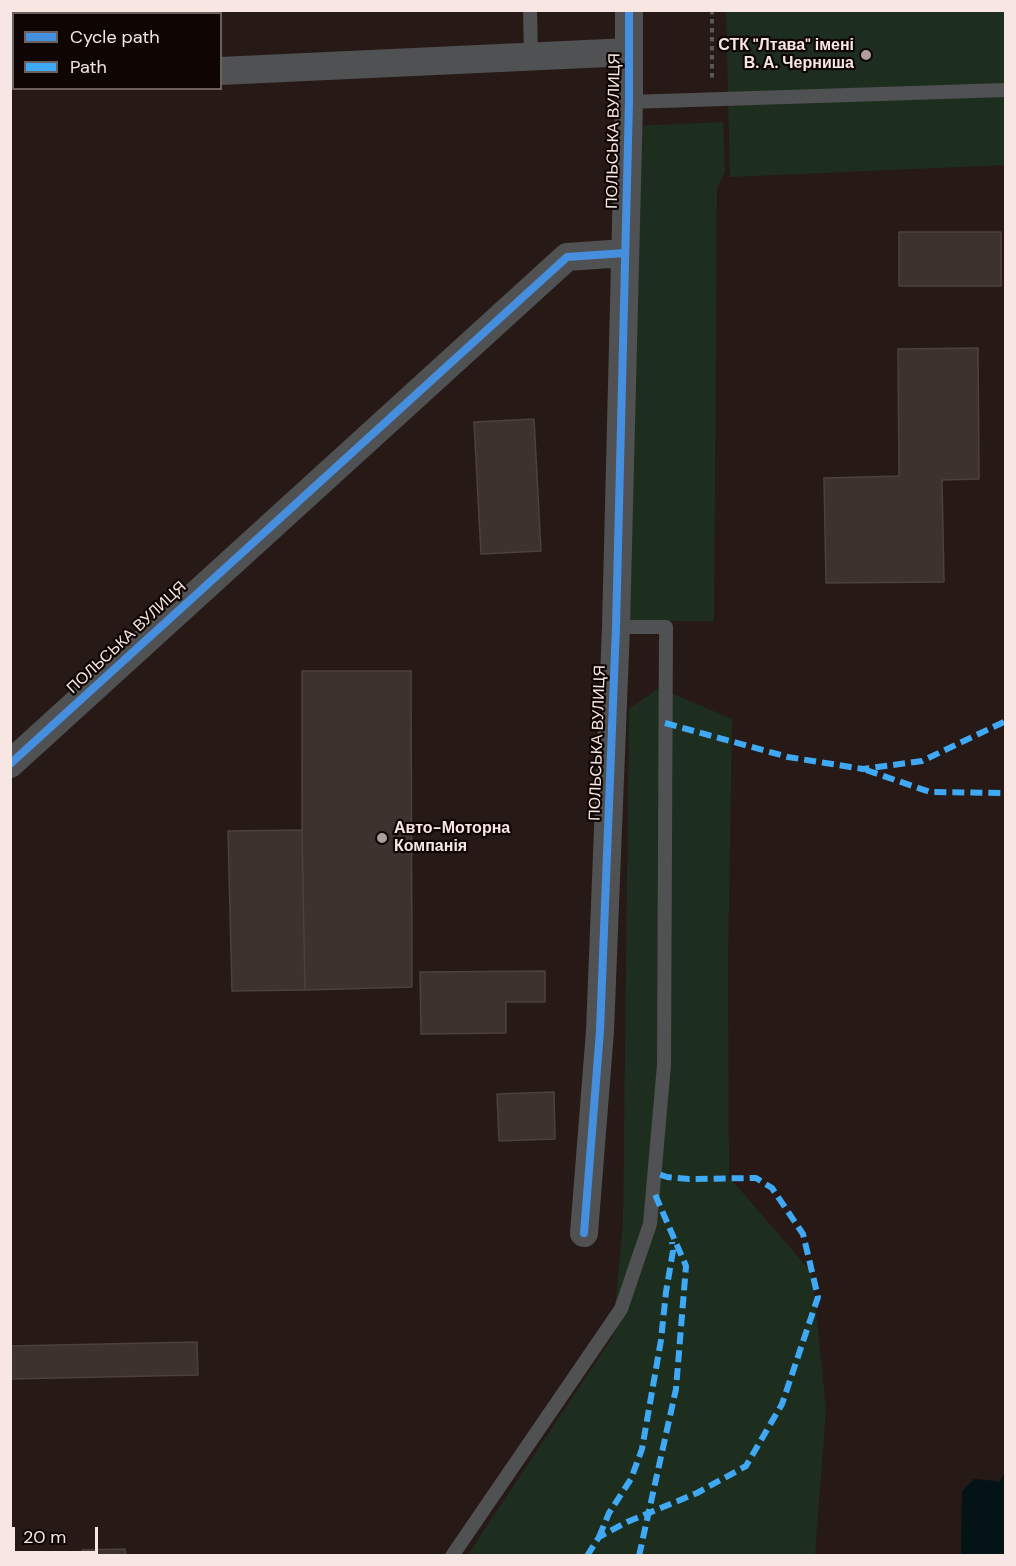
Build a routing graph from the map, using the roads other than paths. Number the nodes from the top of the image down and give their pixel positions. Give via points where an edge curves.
1 (530, 10) edge
2 (629, 10) edge
3 (629, 52) junction
4 (531, 56) junction
5 (222, 71) edge
6 (1005, 90) edge
7 (628, 102) junction
8 (625, 252) junction
9 (616, 627) junction
10 (10, 764) edge
11 (584, 1233) dead end
12 (452, 1556) edge

1 - 4 lane
2 - 3 street, ПОЛЬСЬКА ВУЛИЦЯ
3 - 4 street, ПОЛЬСЬКА ВУЛИЦЯ
3 - 7 street, ПОЛЬСЬКА ВУЛИЦЯ
4 - 5 street, ПОЛЬСЬКА ВУЛИЦЯ
6 - 7 lane
7 - 8 street, ПОЛЬСЬКА ВУЛИЦЯ
8 - 9 street, ПОЛЬСЬКА ВУЛИЦЯ
8 - 10 street, ПОЛЬСЬКА ВУЛИЦЯ via 567,257
9 - 11 street, ПОЛЬСЬКА ВУЛИЦЯ via 600,1031
9 - 12 lane via 666,627 664,1065 650,1224 621,1309

